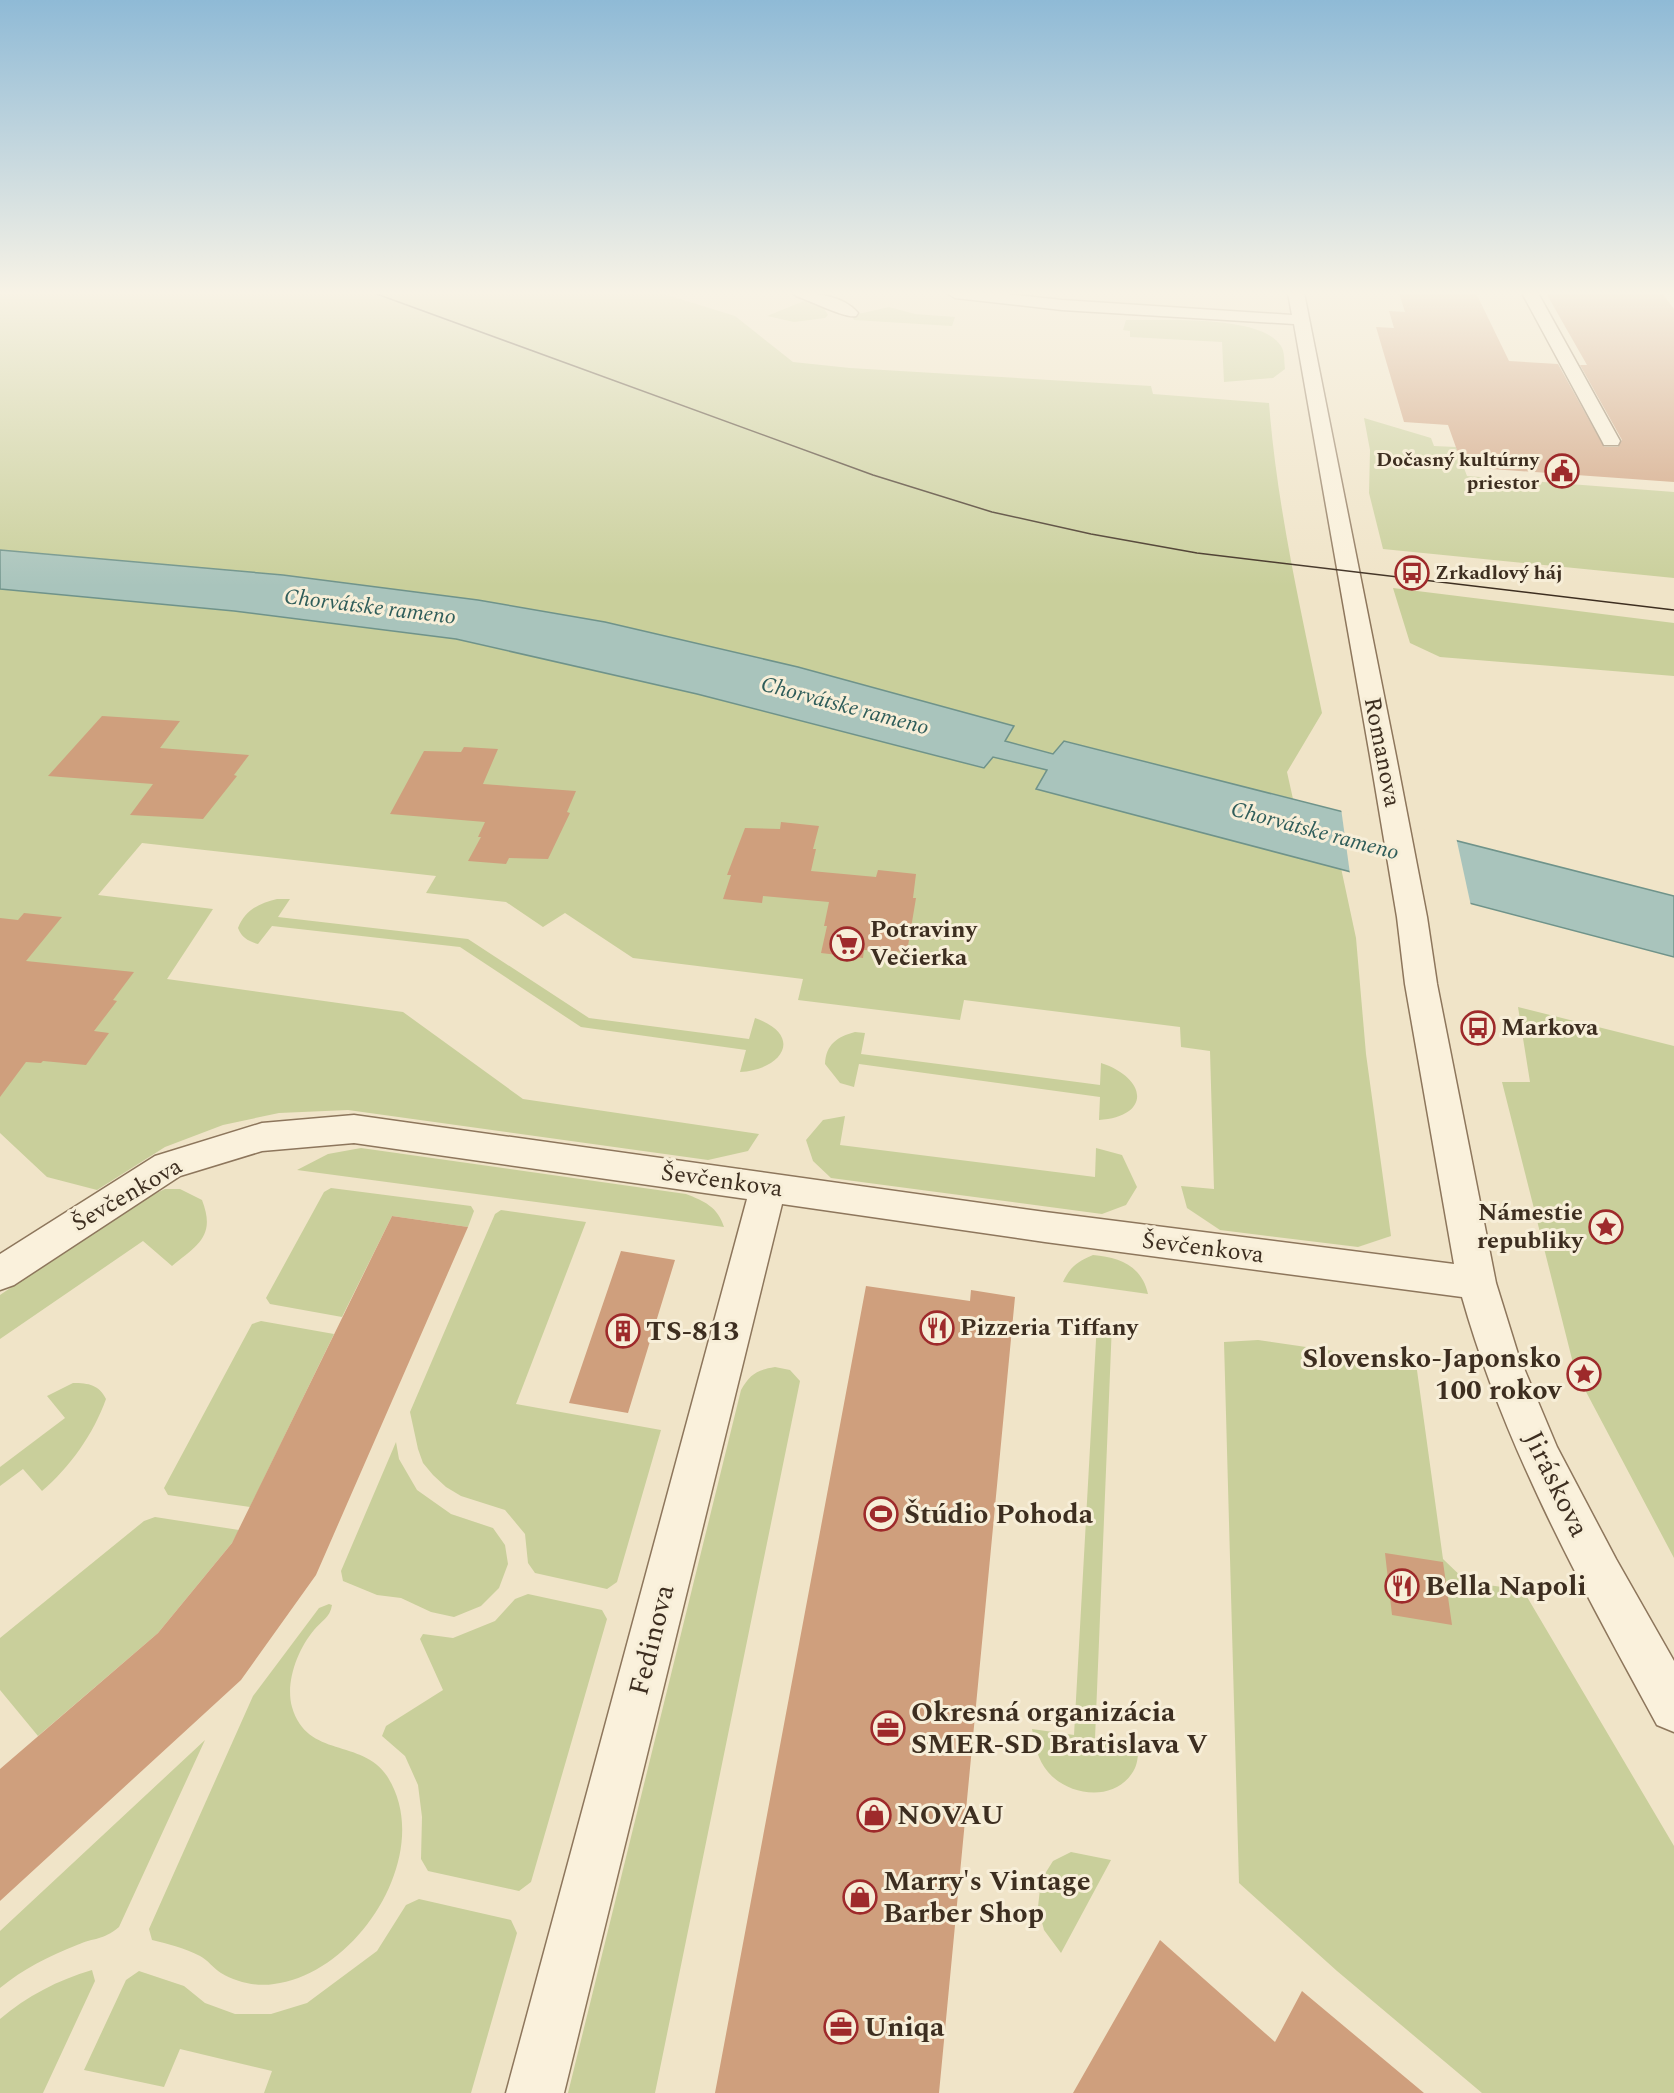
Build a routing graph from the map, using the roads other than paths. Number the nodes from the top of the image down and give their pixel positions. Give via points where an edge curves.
1 (1314, 391) edge
2 (1583, 391) edge
3 (1611, 441) dead end
4 (768, 1188) junction
5 (0, 1274) edge
6 (1477, 1283) junction
7 (1674, 1708) edge
8 (535, 2093) edge

1 - 6 street, Romanova
2 - 3 street
4 - 5 street, Ševčenkova via 354,1129 262,1137 168,1166
4 - 6 street, Ševčenkova
4 - 8 street, Fedinova
6 - 7 street, Jiráskova via 1498,1354 1541,1459

